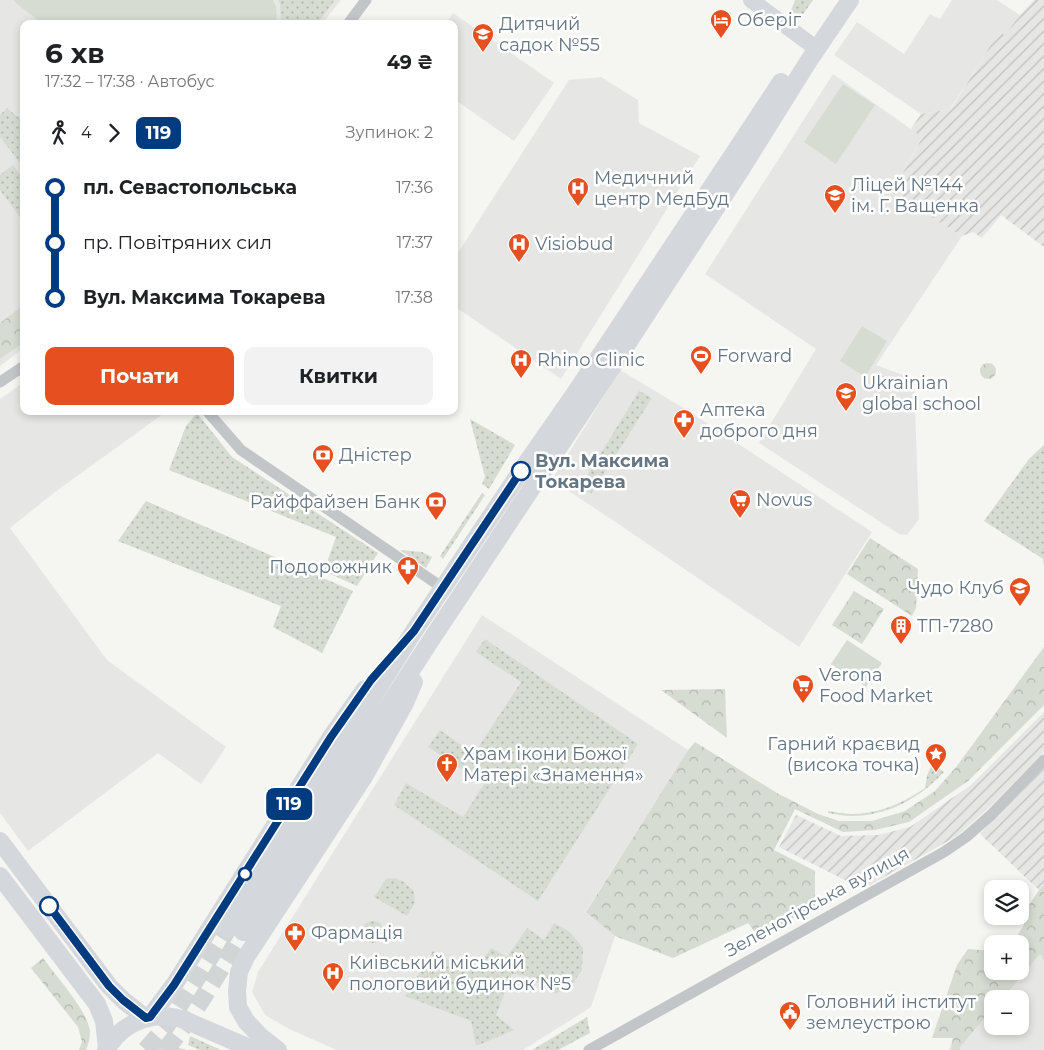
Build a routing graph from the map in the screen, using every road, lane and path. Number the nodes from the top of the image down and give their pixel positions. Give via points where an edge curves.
1 (366, 0) edge
2 (751, 0) edge
3 (836, 0) edge
4 (850, 0) edge
5 (351, 20) edge
6 (812, 46) junction
7 (20, 369) edge
8 (0, 382) edge
9 (211, 415) edge
10 (443, 588) junction
11 (414, 631) junction
12 (430, 643) junction
13 (1044, 760) edge
14 (0, 840) edge
15 (0, 876) edge
16 (148, 1017) junction
17 (107, 1049) edge
18 (254, 1050) edge
19 (278, 1050) edge
20 (589, 1050) edge

1 - 5 street
2 - 6 street
3 - 6 main road
4 - 6 main road
6 - 10 main road
6 - 12 main road via 629,342
7 - 8 street
9 - 10 street via 240,450
10 - 11 main road
11 - 12 main road via 236,931
11 - 16 main road via 371,680 336,730 174,985
12 - 19 main road via 406,703 365,775 246,956 239,972 238,1008 246,1022
13 - 20 street, Зеленогірська вулиця via 991,815 944,852
14 - 16 main road via 109,986
15 - 17 main road via 97,1004 104,1021
16 - 17 main road via 125,1028
16 - 18 main road via 180,1018

